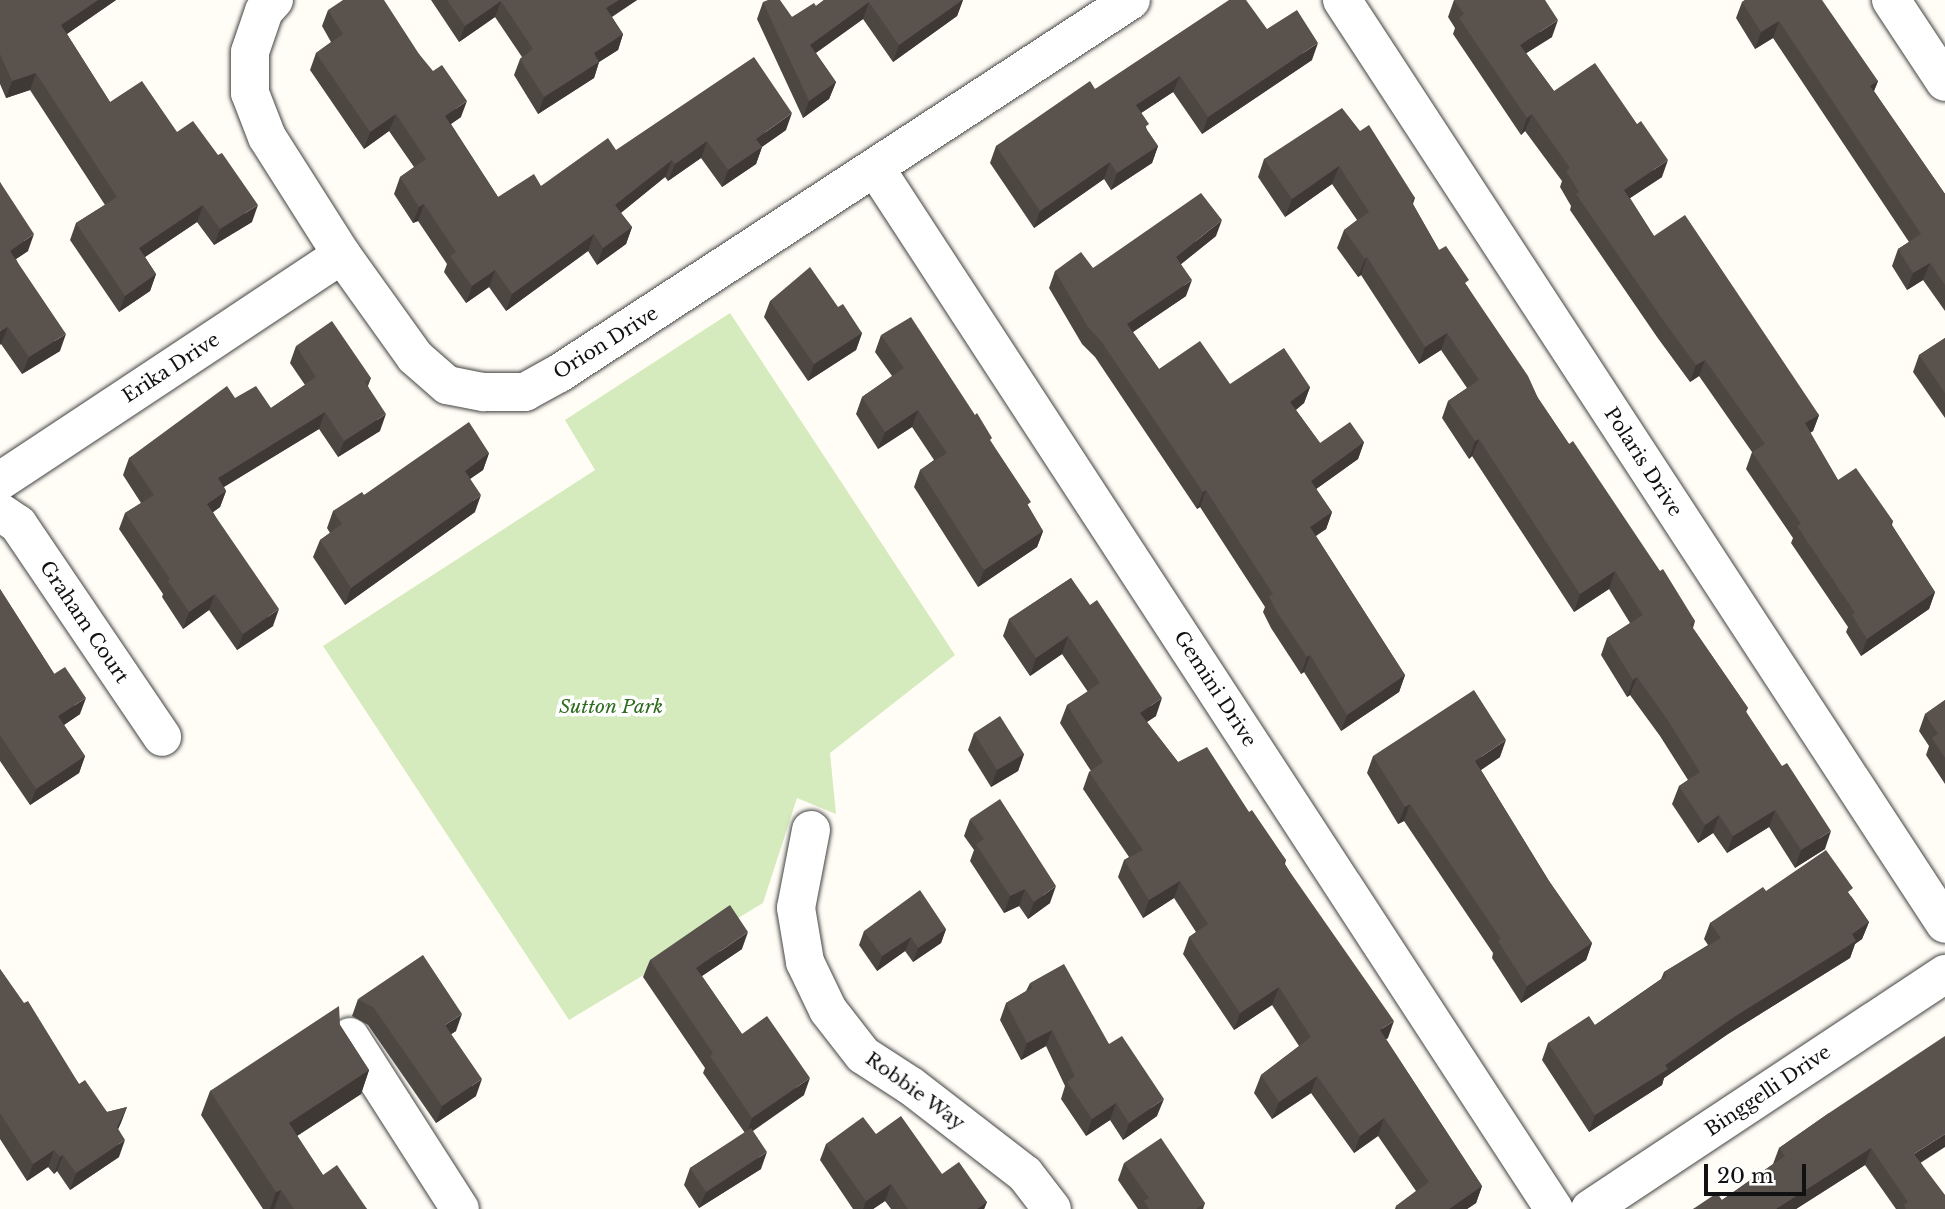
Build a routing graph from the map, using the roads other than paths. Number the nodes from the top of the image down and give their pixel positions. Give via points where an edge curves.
1 (274, 0) edge
2 (1130, 0) edge
3 (1342, 0) edge
4 (1891, 0) edge
5 (1945, 82) edge
6 (876, 169) junction
7 (342, 255) junction
8 (0, 481) edge
9 (0, 512) edge
10 (162, 737) dead end
11 (811, 830) dead end
12 (1945, 925) edge
13 (1945, 974) edge
14 (350, 1037) edge
15 (460, 1209) edge
16 (1052, 1209) edge
17 (1554, 1209) edge
18 (1590, 1209) edge

1 - 7 street, Orion Drive via 264,11 250,52 250,93 267,137
2 - 6 street, Orion Drive
3 - 12 street, Polaris Drive
4 - 5 street
6 - 7 street, Orion Drive via 525,392 484,392 447,385 415,356
6 - 17 street, Gemini Drive
7 - 8 street, Erika Drive
9 - 10 street, Graham Court via 18,524
11 - 16 street, Robbie Way via 796,908 805,962 828,1010 863,1055 1025,1174
13 - 18 street, Binggelli Drive
14 - 15 street

